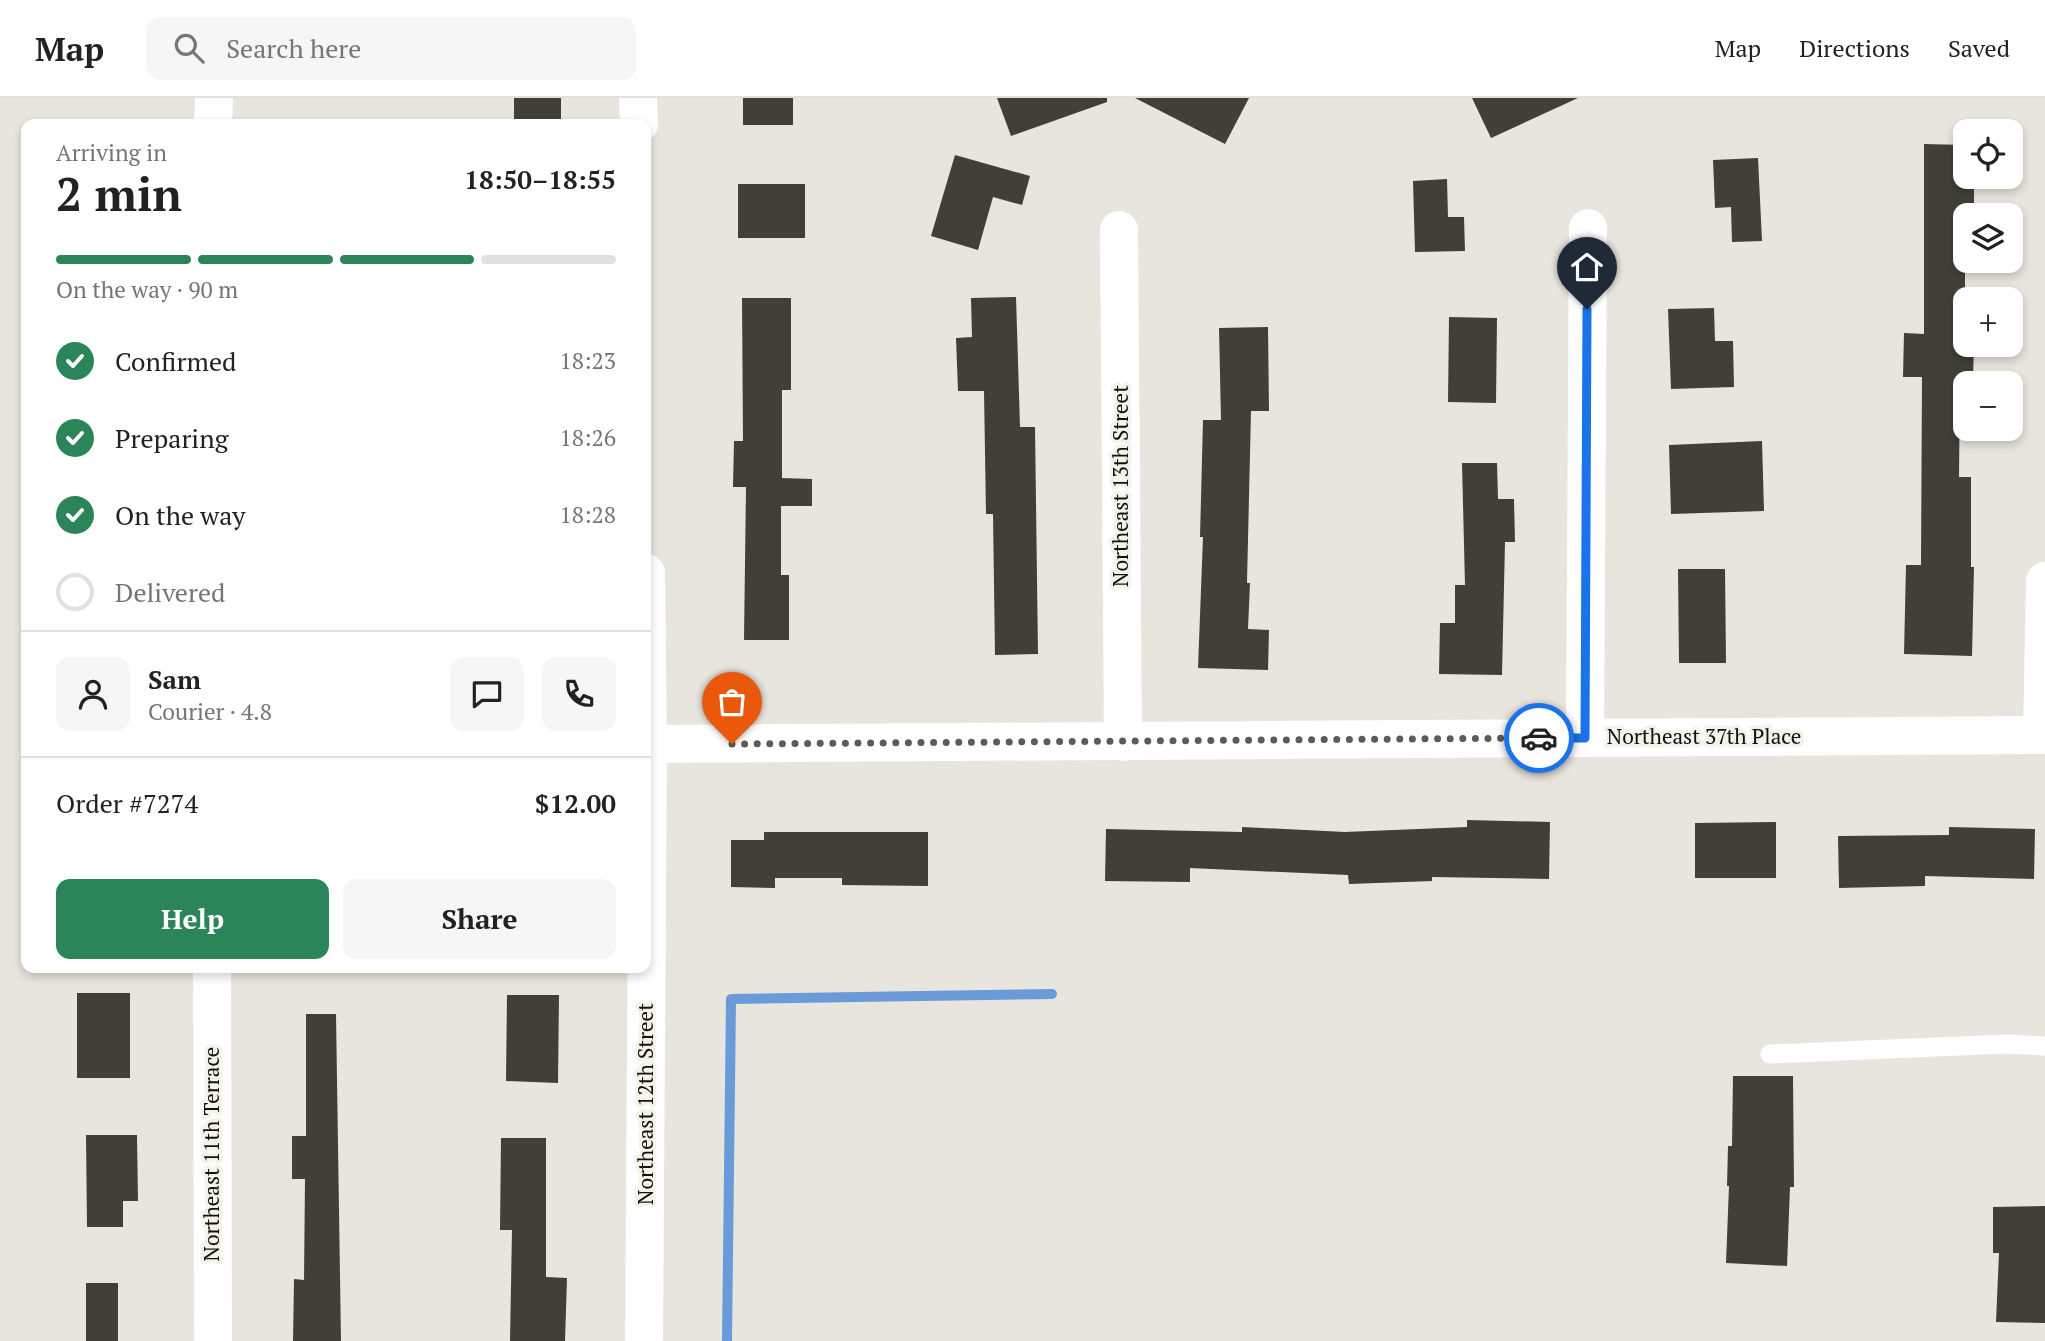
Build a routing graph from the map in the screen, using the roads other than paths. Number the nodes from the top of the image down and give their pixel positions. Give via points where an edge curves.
1 (214, 98) edge
2 (638, 98) edge
3 (214, 119) edge
4 (639, 119) edge
5 (1588, 228) dead end
6 (1119, 230) dead end
7 (2045, 581) edge
8 (2044, 735) edge
9 (1585, 738) junction
10 (1123, 742) junction
11 (651, 744) edge
12 (212, 973) edge
13 (646, 973) edge
14 (2045, 1046) edge
15 (1770, 1054) dead end
16 (213, 1341) edge
17 (644, 1341) edge

1 - 3 street
2 - 4 street
5 - 9 street
6 - 10 street, Northeast 13th Street
7 - 8 street
8 - 9 street, Northeast 37th Place
9 - 10 street, Northeast 37th Place
10 - 11 street, Northeast 37th Place
12 - 16 street, Northeast 11th Terrace
13 - 17 street, Northeast 12th Street
14 - 15 lane

